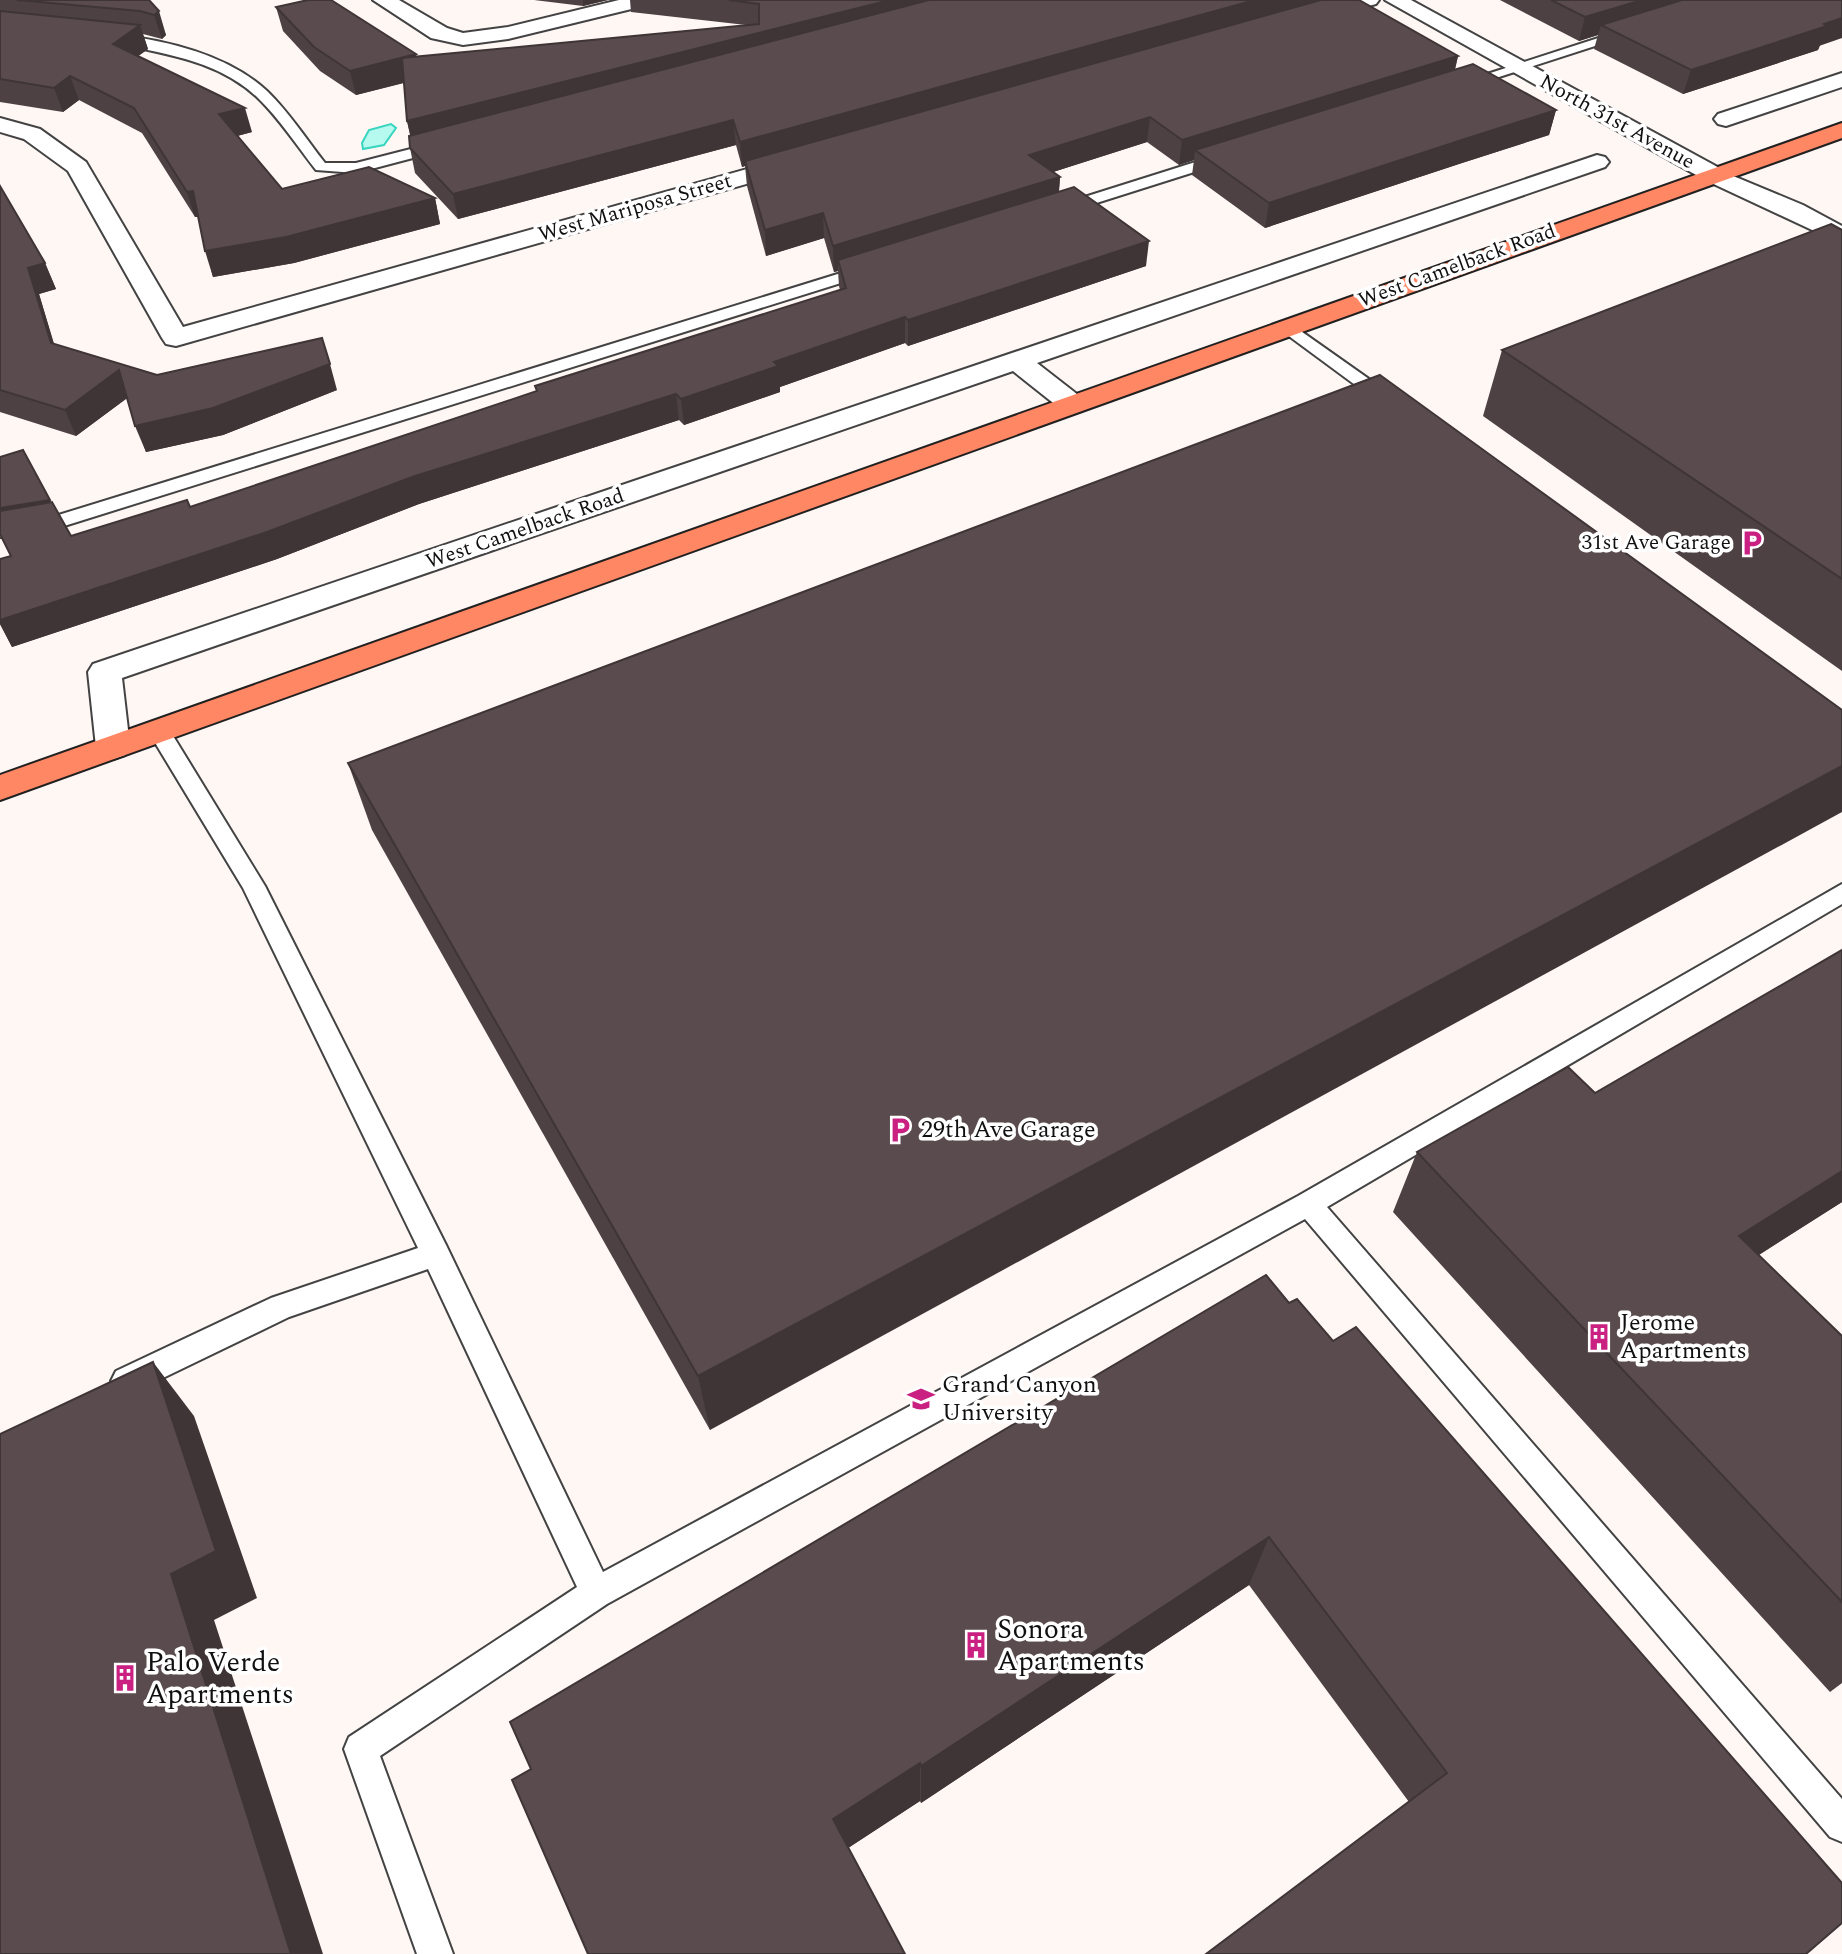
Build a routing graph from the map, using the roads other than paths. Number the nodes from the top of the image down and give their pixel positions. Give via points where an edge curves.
1 (383, 0) edge
2 (645, 0) edge
3 (1369, 0) edge
4 (1395, 0) edge
5 (1290, 22) edge
6 (1644, 28) edge
7 (94, 36) edge
8 (1518, 67) junction
9 (1842, 80) edge
10 (1447, 89) edge
11 (1726, 119) dead end
12 (0, 125) edge
13 (1842, 130) edge
14 (463, 141) edge
15 (820, 155) edge
16 (1235, 155) edge
17 (1597, 162) dead end
18 (1714, 175) junction
19 (1049, 213) edge
20 (1842, 236) edge
21 (890, 262) edge
22 (1288, 327) junction
23 (1018, 361) junction
24 (1072, 404) junction
25 (1401, 410) edge
26 (0, 531) edge
27 (159, 731) junction
28 (113, 747) junction
29 (0, 788) edge
30 (1842, 893) edge
31 (1308, 1204) junction
32 (436, 1254) junction
33 (98, 1394) edge
34 (596, 1594) junction
35 (1842, 1825) edge
36 (435, 1954) edge

1 - 2 street via 439,33 463,39 508,33
3 - 5 street
4 - 8 street, North 31st Avenue
6 - 8 lane
7 - 14 lane via 148,41 247,81 321,167 356,168
8 - 10 lane
8 - 18 street, North 31st Avenue
9 - 11 street
12 - 15 street, West Mariposa Street via 32,134 78,167 176,338
13 - 18 main road, West Camelback Road
16 - 19 lane
17 - 23 street, West Camelback Road
18 - 20 street, North 31st Avenue
18 - 22 main road, West Camelback Road
21 - 26 lane via 54,523
22 - 24 main road, West Camelback Road
22 - 25 lane
23 - 24 street
23 - 28 street, West Camelback Road via 105,671
24 - 27 main road, West Camelback Road
27 - 28 main road, West Camelback Road
27 - 32 lane via 253,886
28 - 29 main road, West Camelback Road
30 - 31 lane
31 - 34 lane
31 - 35 lane
32 - 33 lane via 281,1307
32 - 34 lane
34 - 36 lane via 361,1749

